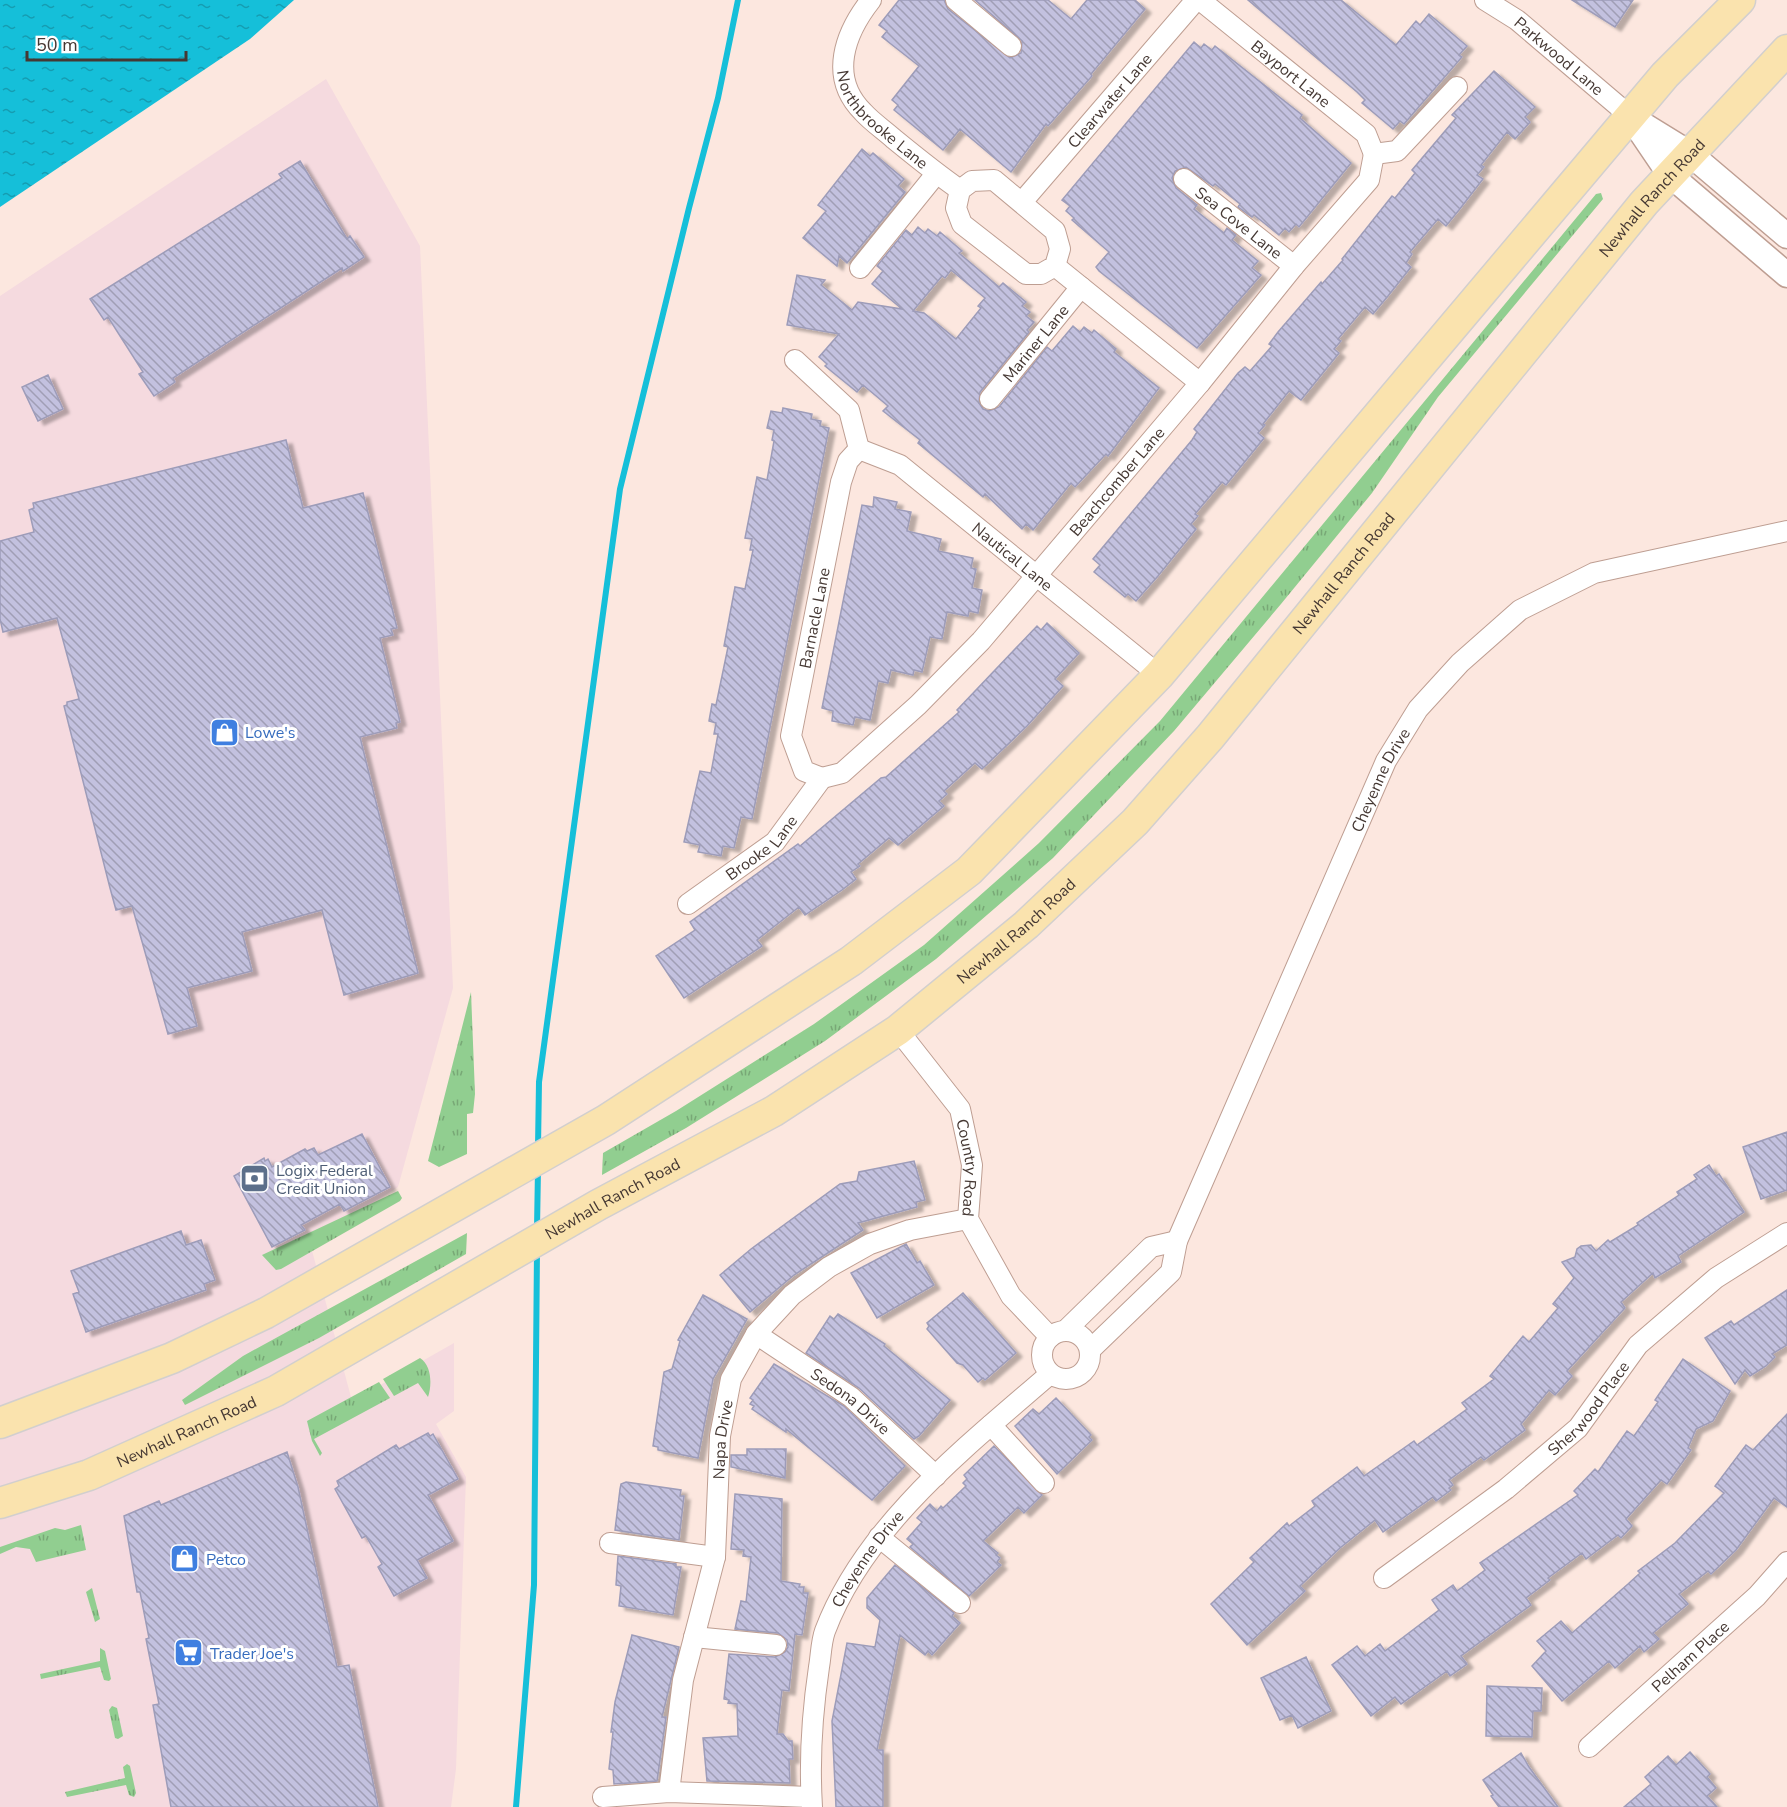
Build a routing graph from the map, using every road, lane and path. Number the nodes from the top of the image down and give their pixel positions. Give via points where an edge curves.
1 (871, 0) edge
2 (956, 0) edge
3 (1198, 0) edge
4 (1485, 0) edge
5 (1740, 0) edge
6 (1011, 45) dead end
7 (1787, 50) edge
8 (1457, 87) dead end
9 (1630, 116) junction
10 (1374, 154) junction
11 (1679, 164) junction
12 (936, 174) junction
13 (1184, 179) dead end
14 (960, 190) junction
15 (1022, 202) junction
16 (1787, 236) edge
17 (1055, 266) junction
18 (1294, 266) junction
19 (860, 268) dead end
20 (1787, 275) edge
21 (1081, 287) junction
22 (795, 360) dead end
23 (1200, 383) junction
24 (990, 399) dead end
25 (859, 449) junction
26 (1787, 531) edge
27 (1037, 576) junction
28 (1159, 675) junction
29 (822, 778) junction
30 (688, 904) dead end
31 (898, 1030) junction
32 (968, 1219) junction
33 (1787, 1233) edge
34 (1177, 1241) junction
35 (756, 1334) junction
36 (1058, 1334) junction
37 (1090, 1350) junction
38 (1050, 1374) junction
39 (0, 1423) edge
40 (991, 1425) junction
41 (936, 1476) junction
42 (1044, 1483) dead end
43 (0, 1503) edge
44 (879, 1537) junction
45 (610, 1543) dead end
46 (714, 1557) junction
47 (1787, 1562) edge
48 (1384, 1578) dead end
49 (960, 1603) dead end
50 (694, 1637) junction
51 (776, 1645) dead end
52 (1589, 1747) dead end
53 (669, 1792) junction
54 (603, 1797) dead end
55 (812, 1802) edge

1 - 12 street, Northbrooke Lane via 845,44 843,70 849,93 861,111
2 - 6 street
3 - 10 street, Bayport Lane via 1366,135
3 - 15 street, Clearwater Lane
4 - 9 street, Parkwood Lane via 1517,20
5 - 9 main road
7 - 11 main road, Newhall Ranch Road
8 - 10 street via 1397,151
9 - 11 street
9 - 28 main road
10 - 18 street, Beachcomber Lane via 1369,180
11 - 16 street
11 - 20 street
11 - 31 main road, Newhall Ranch Road via 1210,736 1135,822 1026,925
12 - 14 street, Northbrooke Lane
12 - 19 street
13 - 18 street, Sea Cove Lane
14 - 15 street via 972,181 994,180
14 - 17 street via 956,208 962,224 1026,274 1041,274
15 - 17 street via 1055,231 1060,249
17 - 21 street
18 - 23 street, Beachcomber Lane
21 - 23 street
21 - 24 street, Mariner Lane
22 - 25 street via 849,410
23 - 27 street, Beachcomber Lane
25 - 27 street, Nautical Lane via 900,465
25 - 29 street, Barnacle Lane via 848,461 841,482 790,736 804,771
26 - 34 street, Cheyenne Drive via 1594,573 1520,610 1460,663 1418,708 1386,761
27 - 28 street, Nautical Lane
27 - 29 street, Beachcomber Lane via 918,705 842,773
28 - 39 main road via 969,871 851,961 606,1120 245,1323 172,1358
29 - 30 street, Brooke Lane via 775,842
31 - 32 street, Country Road via 960,1109 972,1164
31 - 43 main road, Newhall Ranch Road via 774,1111 598,1205 276,1391 89,1475
32 - 35 street, Napa Drive via 910,1230 870,1245 792,1294
32 - 36 street, Country Road via 1011,1296
33 - 48 street, Sherwood Place via 1707,1285 1638,1345 1578,1428 1506,1489
34 - 36 street via 1151,1247
34 - 37 street, Cheyenne Drive via 1171,1272
35 - 41 street, Sedona Drive via 851,1398
35 - 46 street, Napa Drive via 731,1379 722,1424
36 - 37 street via 1081,1336
36 - 38 street via 1042,1351
37 - 38 street via 1088,1365 1078,1376 1063,1379
38 - 40 street, Cheyenne Drive
40 - 41 street, Cheyenne Drive
40 - 42 street
41 - 44 street, Cheyenne Drive
44 - 49 street
44 - 55 street, Cheyenne Drive via 825,1632 811,1717
45 - 46 street
46 - 50 street, Napa Drive
47 - 52 street, Pelham Place via 1757,1596
50 - 51 street
50 - 53 street, Napa Drive via 683,1680
53 - 54 street
53 - 55 street

